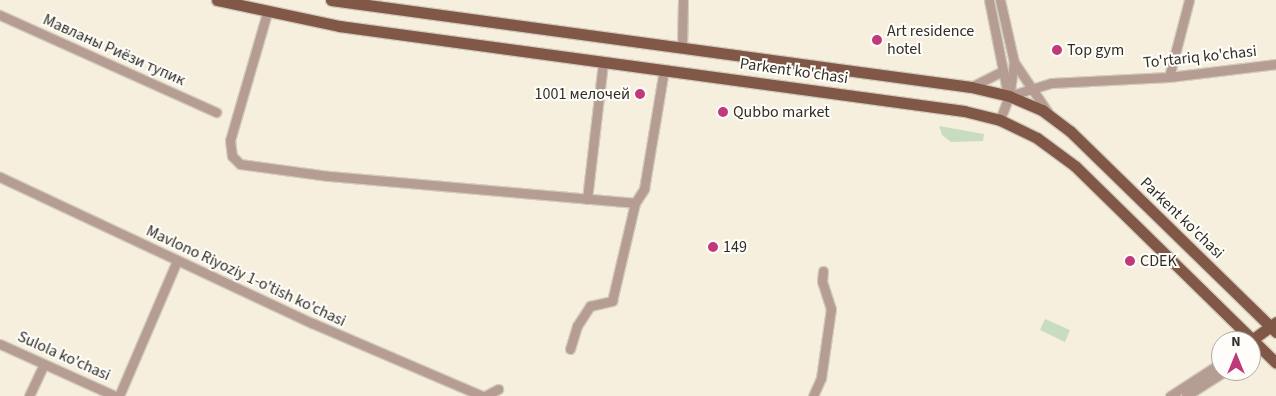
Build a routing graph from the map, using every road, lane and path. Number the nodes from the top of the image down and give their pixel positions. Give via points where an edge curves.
1 (217, 0) edge
2 (331, 0) edge
3 (683, 0) edge
4 (989, 0) edge
5 (1000, 0) edge
6 (1188, 0) edge
7 (267, 13) junction
8 (0, 15) edge
9 (682, 47) junction
10 (603, 62) junction
11 (1014, 62) junction
12 (1276, 64) edge
13 (664, 70) junction
14 (1003, 72) junction
15 (1169, 77) junction
16 (971, 87) junction
17 (1034, 88) junction
18 (1009, 96) junction
19 (216, 112) dead end
20 (1050, 115) junction
21 (1000, 120) junction
22 (0, 177) edge
23 (587, 199) junction
24 (635, 203) junction
25 (177, 261) junction
26 (823, 270) dead end
27 (1275, 329) edge
28 (1240, 331) edge
29 (1261, 340) edge
30 (0, 344) edge
31 (570, 349) dead end
32 (1261, 351) edge
33 (1276, 363) edge
34 (44, 364) junction
35 (1211, 369) edge
36 (1211, 380) edge
37 (498, 389) dead end
38 (30, 396) edge
39 (115, 396) edge
40 (119, 396) edge
41 (484, 396) edge
42 (813, 396) edge
43 (1170, 396) edge
44 (1186, 396) edge

1 - 7 main road, Parkent ko'chasi
2 - 9 main road, Parkent ko'chasi
3 - 9 street
4 - 14 street
5 - 11 street
6 - 15 street
7 - 10 main road, Parkent ko'chasi
7 - 23 street via 230,140 230,152 240,164 328,176
8 - 19 street, Мавланы Риёзи тупик
9 - 16 main road, Parkent ko'chasi
10 - 13 main road, Parkent ko'chasi
10 - 23 street
11 - 17 street
11 - 18 street
12 - 15 street, To'rtariq ko'chasi
13 - 21 main road, Parkent ko'chasi via 964,110
13 - 24 street via 644,189
14 - 16 street
14 - 18 street
15 - 17 street, To'rtariq ko'chasi via 1051,83
16 - 18 main road, Parkent ko'chasi
17 - 18 street, To'rtariq ko'chasi
17 - 20 street
18 - 20 main road, Parkent ko'chasi
18 - 21 street
20 - 27 main road, Parkent ko'chasi
21 - 28 main road, Parkent ko'chasi via 1037,138 1075,166
22 - 25 street, Mavlono Riyoziy 1-o'tish ko'chasi
23 - 24 street
24 - 31 street via 612,301 590,306 577,326
25 - 40 street
25 - 41 street, Mavlono Riyoziy 1-o'tish ko'chasi
26 - 42 street via 822,281 831,308 822,378
27 - 29 main road
30 - 34 street, Sulola ko'chasi
32 - 33 main road, Parkent ko'chasi
34 - 38 street
34 - 39 street, Sulola ko'chasi
35 - 43 street
36 - 44 street
37 - 41 street, Mavlono Riyoziy 1-o'tish ko'chasi

